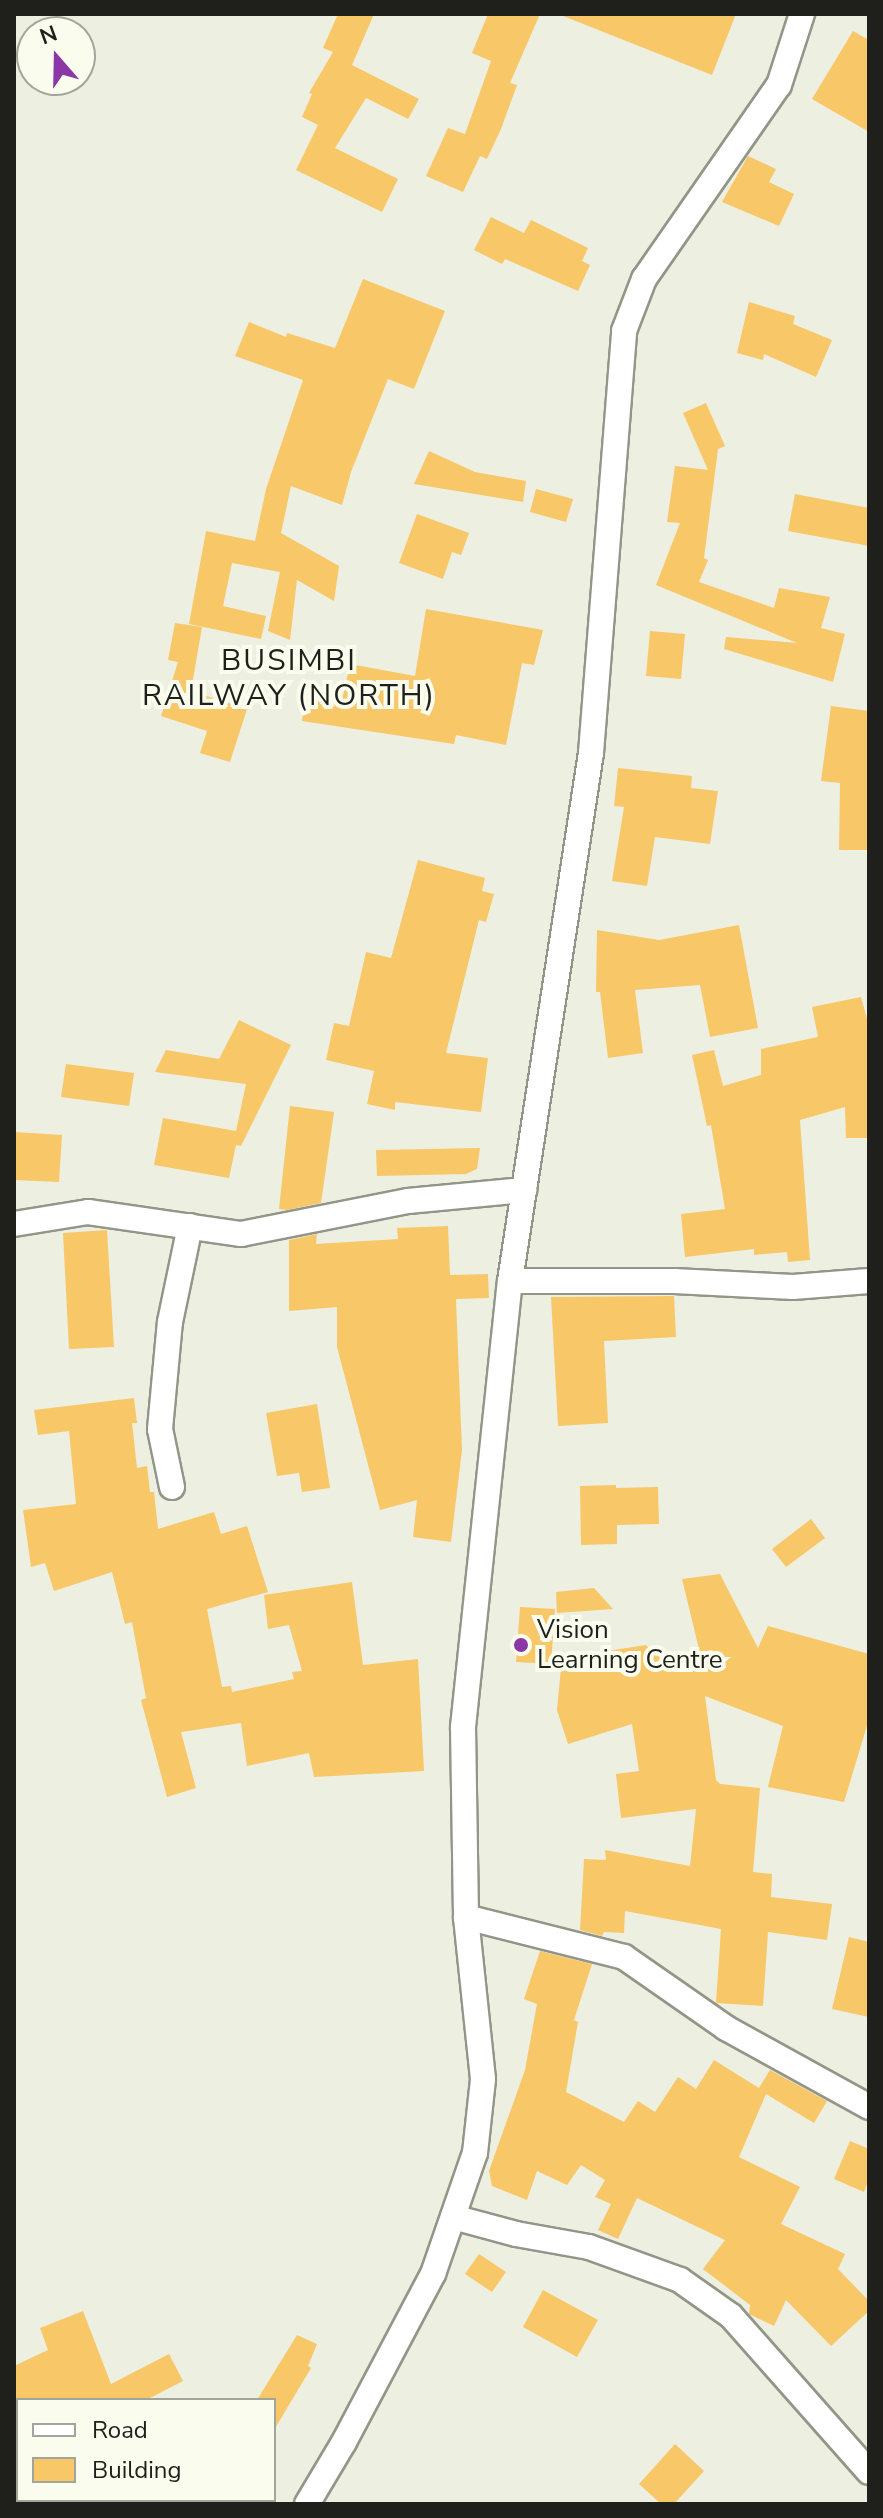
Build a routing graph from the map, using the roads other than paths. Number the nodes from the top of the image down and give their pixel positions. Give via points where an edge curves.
1 (802, 14) edge
2 (524, 1190) junction
3 (14, 1224) edge
4 (190, 1226) junction
5 (510, 1281) junction
6 (869, 1281) edge
7 (172, 1487) dead end
8 (466, 1917) junction
9 (869, 2107) edge
10 (453, 2217) junction
11 (869, 2472) edge
12 (307, 2504) edge

1 - 2 street via 779,85 644,279 624,331 591,753
2 - 4 street via 408,1201 241,1234
2 - 5 street
3 - 4 street via 88,1212
4 - 7 street via 170,1322 160,1429
5 - 6 street via 793,1287
5 - 8 street via 463,1727
8 - 9 street via 624,1957 726,2028
8 - 10 street via 483,2079 475,2153
10 - 11 street via 589,2247 680,2280 731,2316
10 - 12 street via 433,2274

